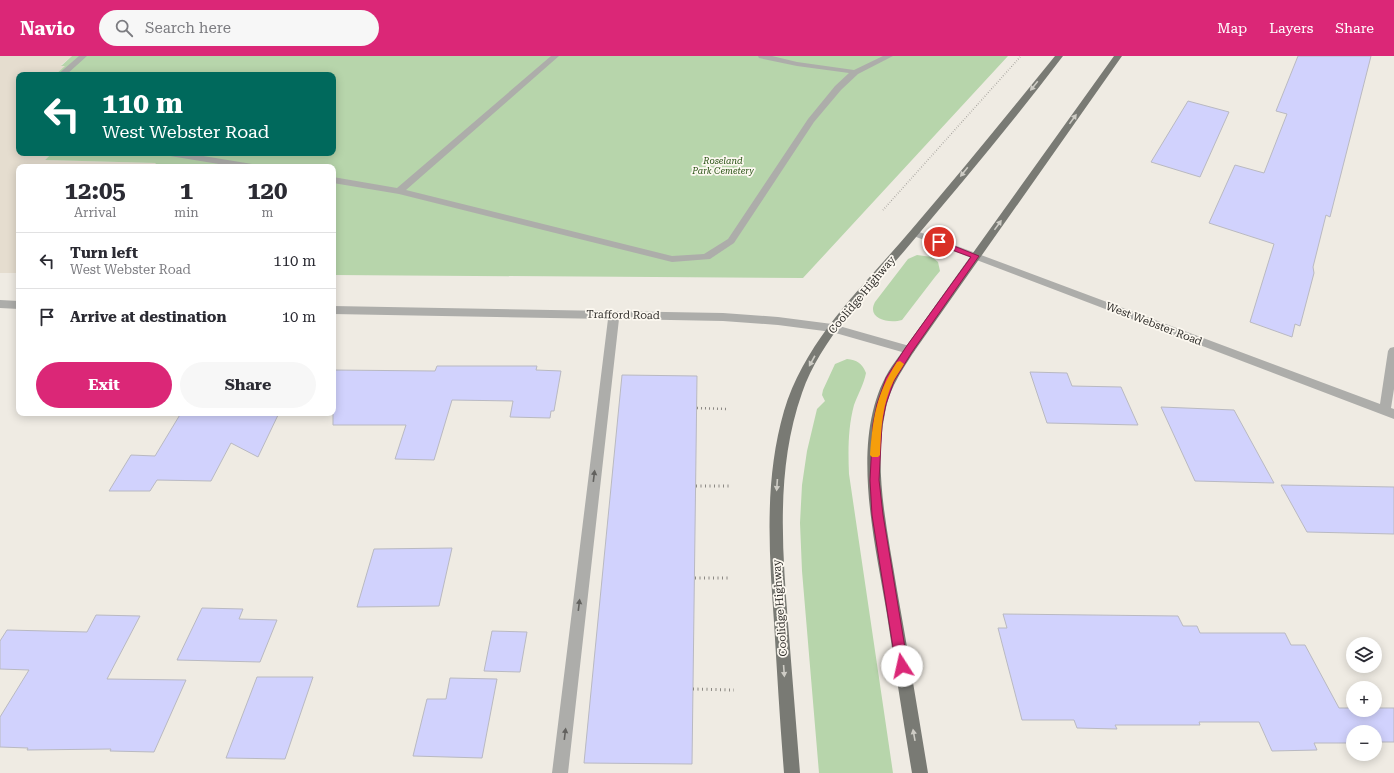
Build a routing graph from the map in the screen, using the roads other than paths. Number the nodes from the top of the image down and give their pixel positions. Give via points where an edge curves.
1 (83, 56) edge
2 (555, 56) edge
3 (762, 56) edge
4 (889, 56) edge
5 (1059, 56) edge
6 (1118, 56) edge
7 (65, 72) edge
8 (856, 72) junction
9 (188, 156) edge
10 (234, 164) edge
11 (336, 180) edge
12 (399, 191) junction
13 (914, 233) junction
14 (975, 256) junction
15 (0, 304) edge
16 (16, 304) edge
17 (336, 310) edge
18 (614, 315) junction
19 (832, 328) junction
20 (909, 350) junction
21 (1394, 351) edge
22 (1390, 412) edge
23 (560, 773) edge
24 (792, 773) edge
25 (920, 773) edge

1 - 7 street
2 - 12 street
3 - 8 street via 797,64
4 - 8 street
5 -> 13 main road, Coolidge Highway
14 -> 6 main road
8 - 12 street via 838,88 811,120 731,241 706,257 672,259
9 - 10 street
11 - 12 street
13 - 14 street, West Webster Road
13 - 19 main road, Coolidge Highway
14 - 20 main road
14 - 22 street, West Webster Road
15 - 16 street
17 - 18 street, Trafford Road
18 - 19 street, Trafford Road via 723,317
23 -> 18 street
19 - 20 street, Trafford Road
19 -> 24 main road, Coolidge Highway via 797,391 788,418 777,485 776,555
25 -> 20 main road via 885,566 874,480 877,424 881,404 889,381
21 - 22 street

